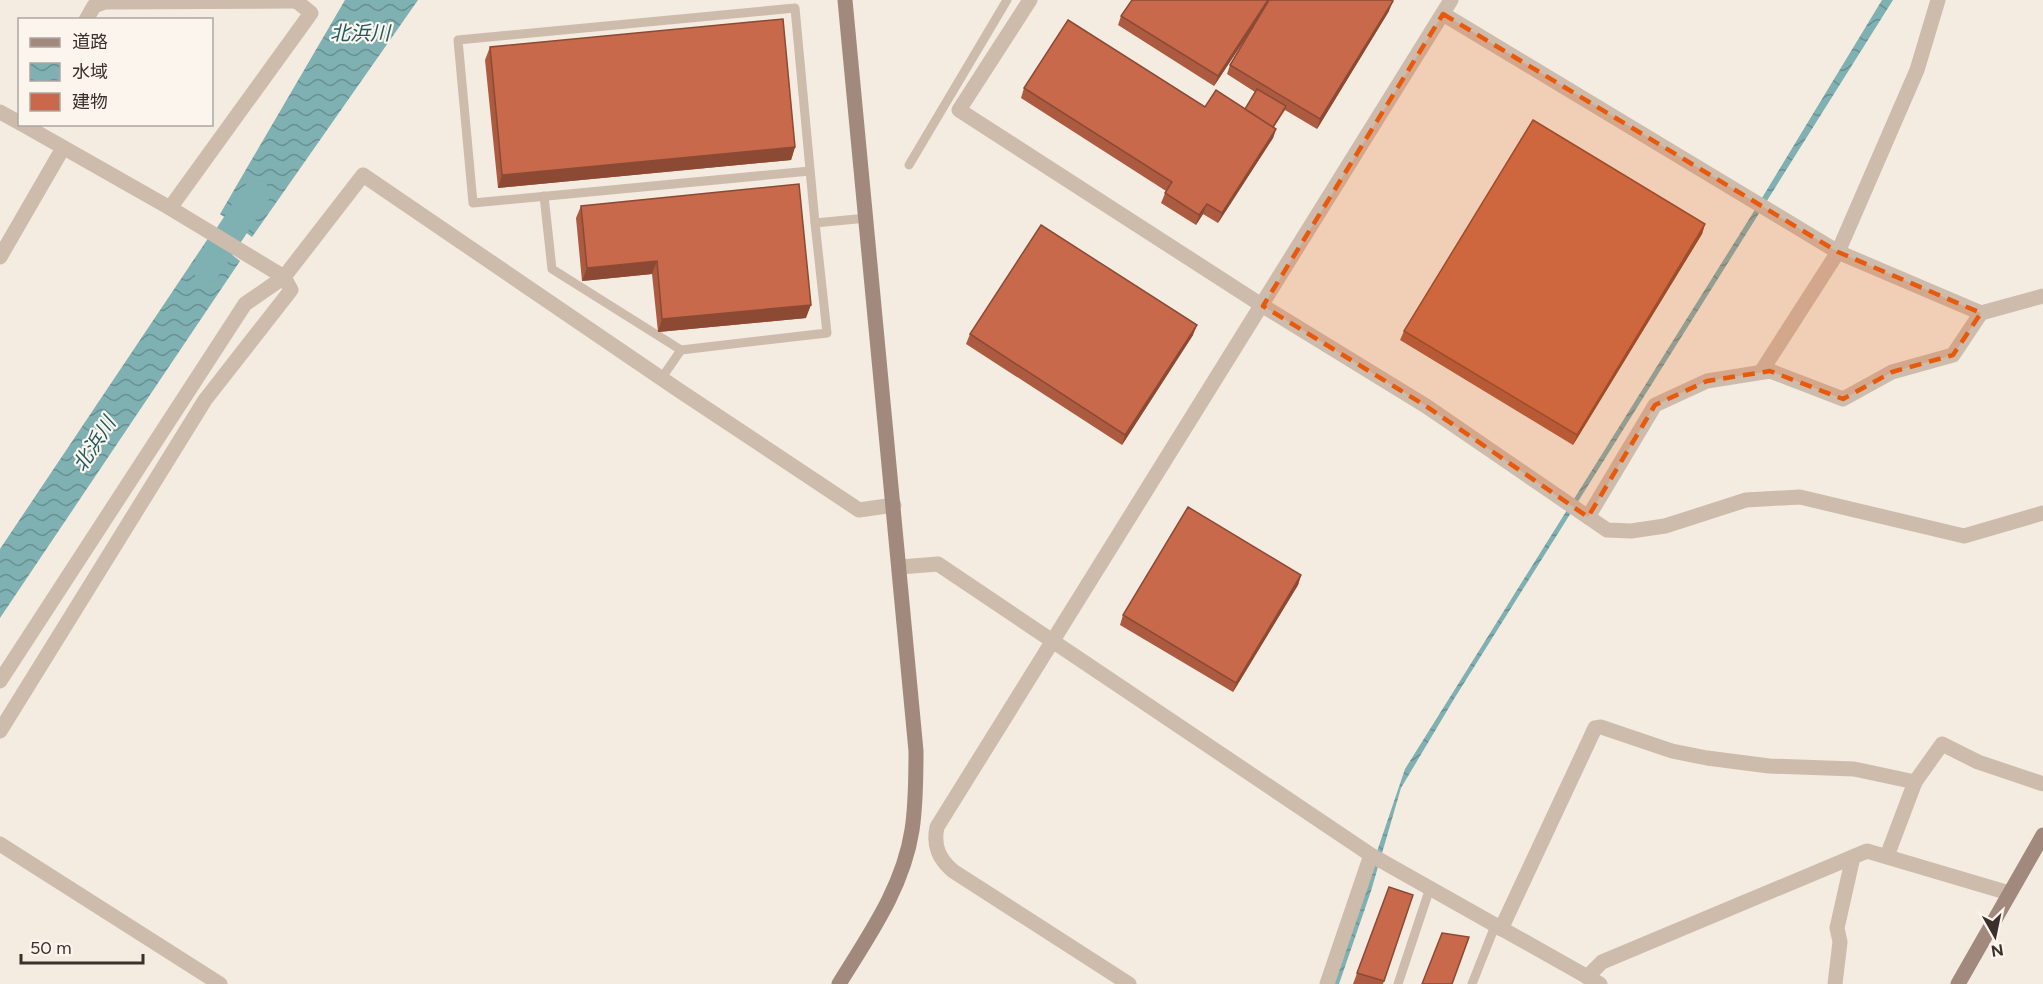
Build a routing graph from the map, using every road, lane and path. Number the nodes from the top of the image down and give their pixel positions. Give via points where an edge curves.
1 (845, 0) edge
2 (1007, 0) edge
3 (1030, 0) edge
4 (1938, 0) edge
5 (295, 1) edge
6 (1447, 7) edge
7 (87, 18) edge
8 (0, 112) edge
9 (18, 122) edge
10 (25, 126) edge
11 (63, 148) junction
12 (909, 165) dead end
13 (810, 171) junction
14 (544, 196) junction
15 (170, 208) junction
16 (867, 218) junction
17 (815, 223) junction
18 (1838, 252) junction
19 (0, 256) edge
20 (284, 277) junction
21 (2043, 296) edge
22 (1263, 306) junction
23 (1981, 313) junction
24 (681, 350) junction
25 (1761, 372) junction
26 (661, 379) junction
27 (894, 505) junction
28 (2043, 513) edge
29 (1587, 517) junction
30 (900, 567) junction
31 (1054, 643) junction
32 (0, 681) edge
33 (0, 731) edge
34 (1915, 782) junction
35 (2043, 784) edge
36 (2043, 835) edge
37 (0, 844) edge
38 (1371, 855) junction
39 (1887, 856) junction
40 (1853, 857) junction
41 (1430, 888) junction
42 (2009, 893) junction
43 (1498, 928) junction
44 (1593, 980) edge
45 (220, 984) edge
46 (839, 984) edge
47 (1130, 984) edge
48 (1327, 984) edge
49 (1398, 984) edge
50 (1472, 984) edge
51 (1835, 984) edge
52 (1958, 984) edge

1 - 16 street
2 - 12 lane
3 - 22 street via 959,110
4 - 18 street via 1917,70
5 - 7 street via 105,2 94,6
5 - 15 street via 311,13
6 - 18 street
6 - 22 street
8 - 9 street
10 - 11 street
11 - 15 street
11 - 19 street
13 - 14 lane
13 - 14 lane via 795,8 458,40 474,203
13 - 17 lane
14 - 24 lane via 552,269
15 - 20 street
16 - 17 lane
16 - 27 street
17 - 24 lane via 827,333
18 - 23 street
18 - 25 street
20 - 26 street via 363,175
20 - 32 street via 245,304
20 - 33 street via 291,290 205,400
21 - 23 street
22 - 29 street via 1426,406
22 - 31 street
23 - 25 street via 1953,355 1892,372 1843,399 1770,371
24 - 26 lane
25 - 29 street via 1707,381 1655,405
26 - 27 street via 859,510
27 - 30 street
28 - 29 street via 1964,536 1800,497 1746,500 1665,526 1631,531 1607,530
30 - 31 street via 938,564
30 - 46 street via 916,751 912,831 886,908
31 - 38 street
31 - 47 street via 937,827 934,838 941,861 953,872
34 - 35 street via 1942,744 1978,762
34 - 39 street
34 - 43 street via 1854,769 1769,766 1707,758 1595,728
36 - 42 street
37 - 45 street
38 - 41 street
38 - 48 street
39 - 40 street via 1867,851
39 - 42 street
40 - 44 street via 1602,962
40 - 51 street via 1837,928 1840,942
41 - 43 street
41 - 49 lane
42 - 52 street
43 - 44 street
43 - 50 lane

